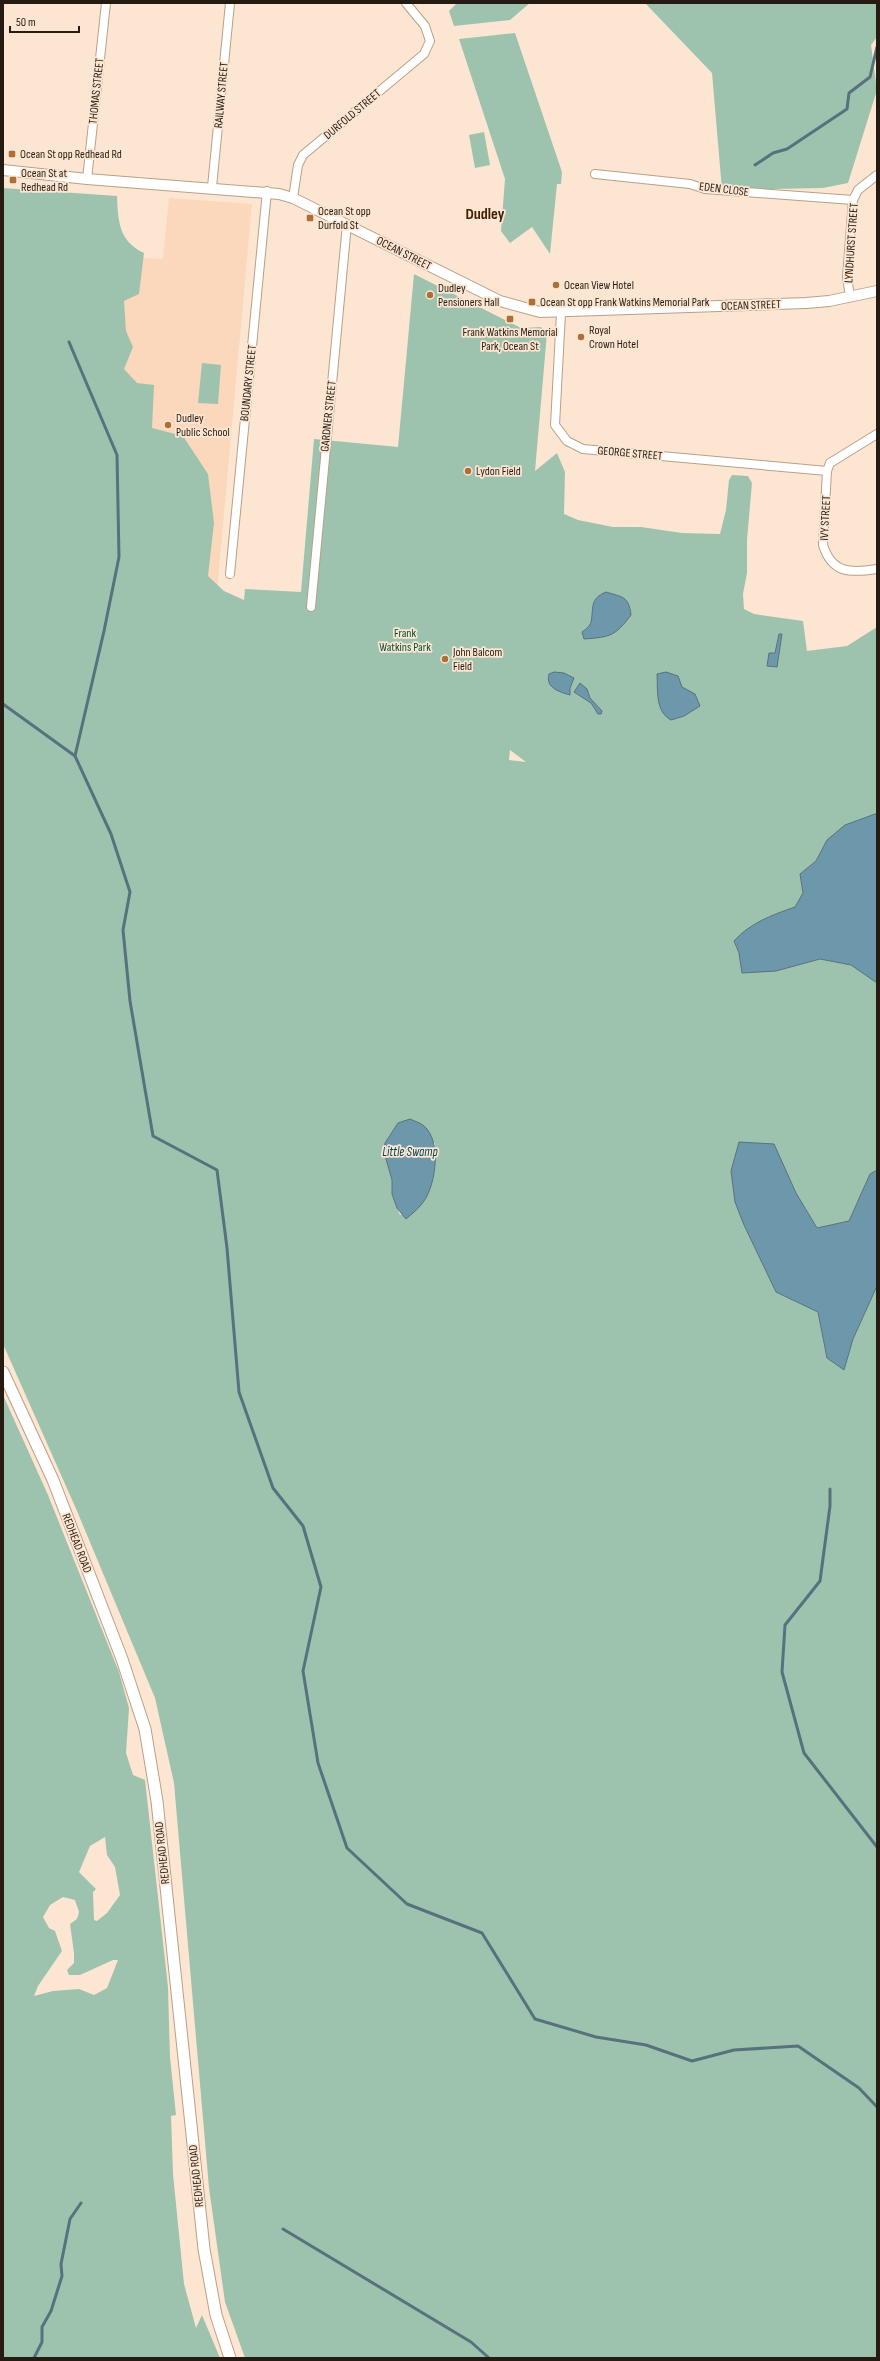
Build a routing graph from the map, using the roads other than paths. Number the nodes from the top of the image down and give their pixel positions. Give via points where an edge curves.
1 (106, 3) edge
2 (230, 3) edge
3 (406, 3) edge
4 (3, 170) edge
5 (595, 174) dead end
6 (877, 175) edge
7 (86, 179) junction
8 (212, 187) junction
9 (266, 191) junction
10 (293, 198) junction
11 (853, 200) junction
12 (347, 224) junction
13 (877, 291) edge
14 (850, 297) junction
15 (561, 313) junction
16 (877, 434) edge
17 (827, 471) junction
18 (877, 569) edge
19 (230, 574) dead end
20 (311, 607) dead end
21 (3, 1372) edge
22 (230, 2358) edge

1 - 7 street, THOMAS STREET
2 - 8 street, RAILWAY STREET
3 - 10 street, DURFOLD STREET via 425,26 430,41 424,54 303,155 298,165
4 - 7 street, OCEAN STREET
5 - 11 street, EDEN CLOSE via 690,184 705,189
6 - 11 street, LYNDHURST STREET via 858,190
7 - 8 street, OCEAN STREET
8 - 9 street, OCEAN STREET
9 - 10 street, OCEAN STREET
9 - 19 street, BOUNDARY STREET
10 - 12 street, OCEAN STREET
11 - 14 street, LYNDHURST STREET via 847,277
12 - 15 street, OCEAN STREET via 500,301 527,310
12 - 20 street, GARDNER STREET
13 - 14 street, OCEAN STREET
14 - 15 street, OCEAN STREET via 806,303
15 - 17 street, GEORGE STREET via 556,425 567,441 583,449
16 - 17 street via 830,463
17 - 18 street, IVY STREET via 823,545 826,556 832,564 842,570 858,572
21 - 22 main road, REDHEAD ROAD via 53,1480 122,1659 144,1729 157,1801 205,2262 216,2315

